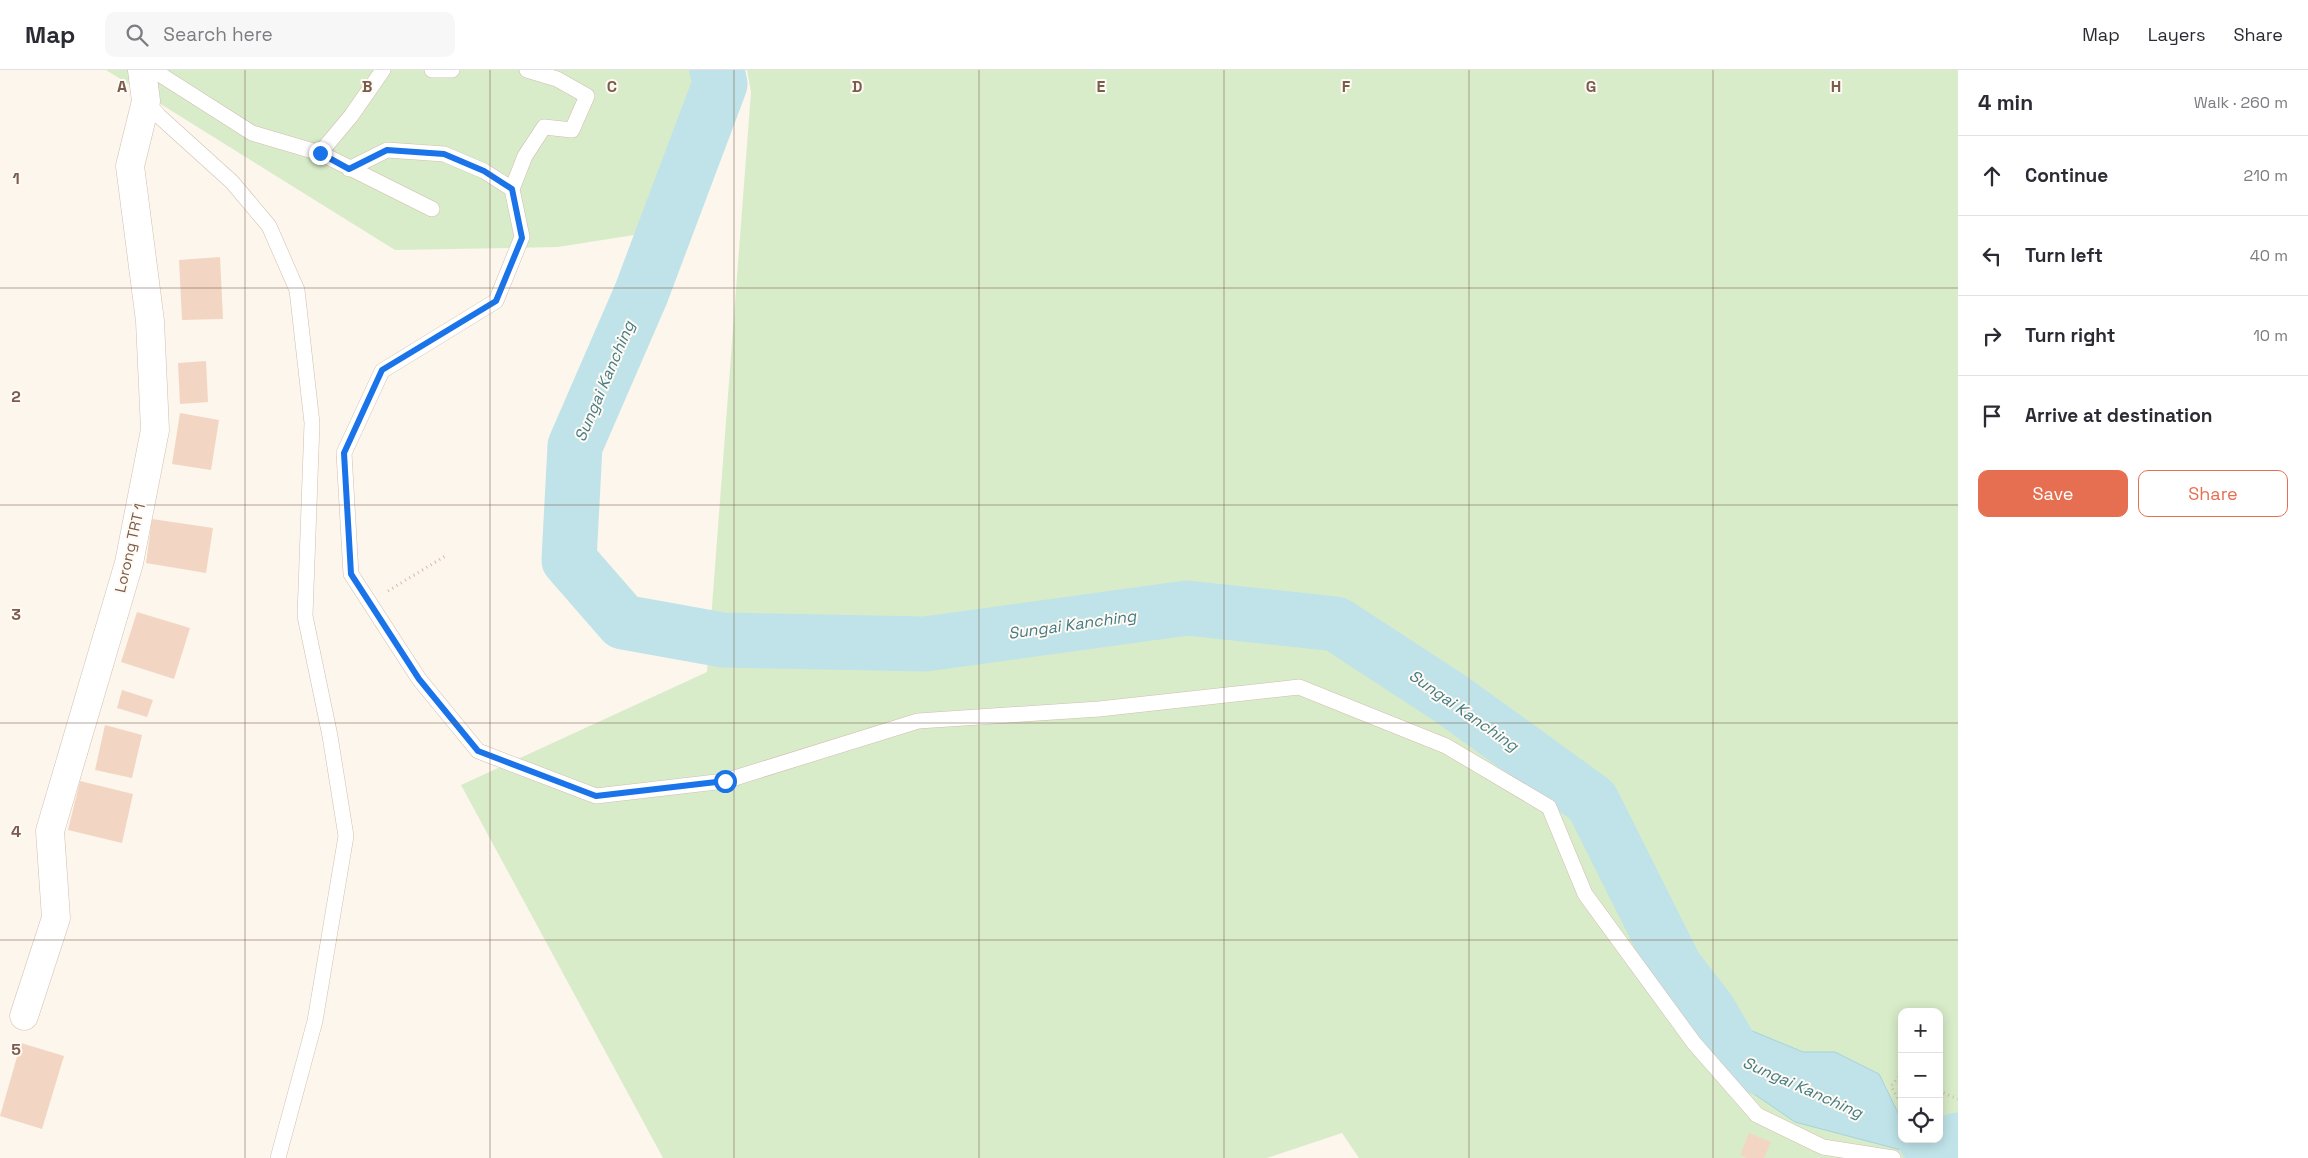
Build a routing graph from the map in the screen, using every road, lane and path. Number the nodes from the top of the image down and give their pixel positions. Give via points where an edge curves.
1 (142, 70) edge
2 (153, 70) edge
3 (383, 70) edge
4 (432, 70) edge
5 (452, 70) edge
6 (527, 70) edge
7 (146, 101) junction
8 (320, 153) junction
9 (349, 169) junction
10 (512, 189) junction
11 (432, 210) dead end
12 (447, 555) dead end
13 (370, 602) junction
14 (24, 1016) dead end
15 (1898, 1078) edge
16 (1943, 1092) edge
17 (1958, 1098) edge
18 (1898, 1099) edge
19 (278, 1158) edge
20 (1893, 1158) edge

1 - 7 street, Lorong TRT 1
2 - 8 lane via 252,133
3 - 8 lane
4 - 5 lane
6 - 10 lane via 557,79 587,96 572,130 544,127 525,156
7 - 14 street, Lorong TRT 1 via 130,166 150,321 155,430 129,563 50,831 56,918
7 - 19 lane via 232,182 269,226 297,290 312,423 305,616 330,736 346,836 314,1021
8 - 9 lane
9 - 10 lane via 387,150 444,154 484,171
9 - 11 lane
10 - 13 lane via 522,238 496,301 382,370 344,453 351,574
12 - 13 path
13 - 20 lane via 419,679 478,751 596,796 725,781 918,721 1099,709 1299,687 1446,746 1549,807 1586,894 1694,1043 1757,1115 1823,1147
15 - 18 path via 1891,1086
16 - 17 path

